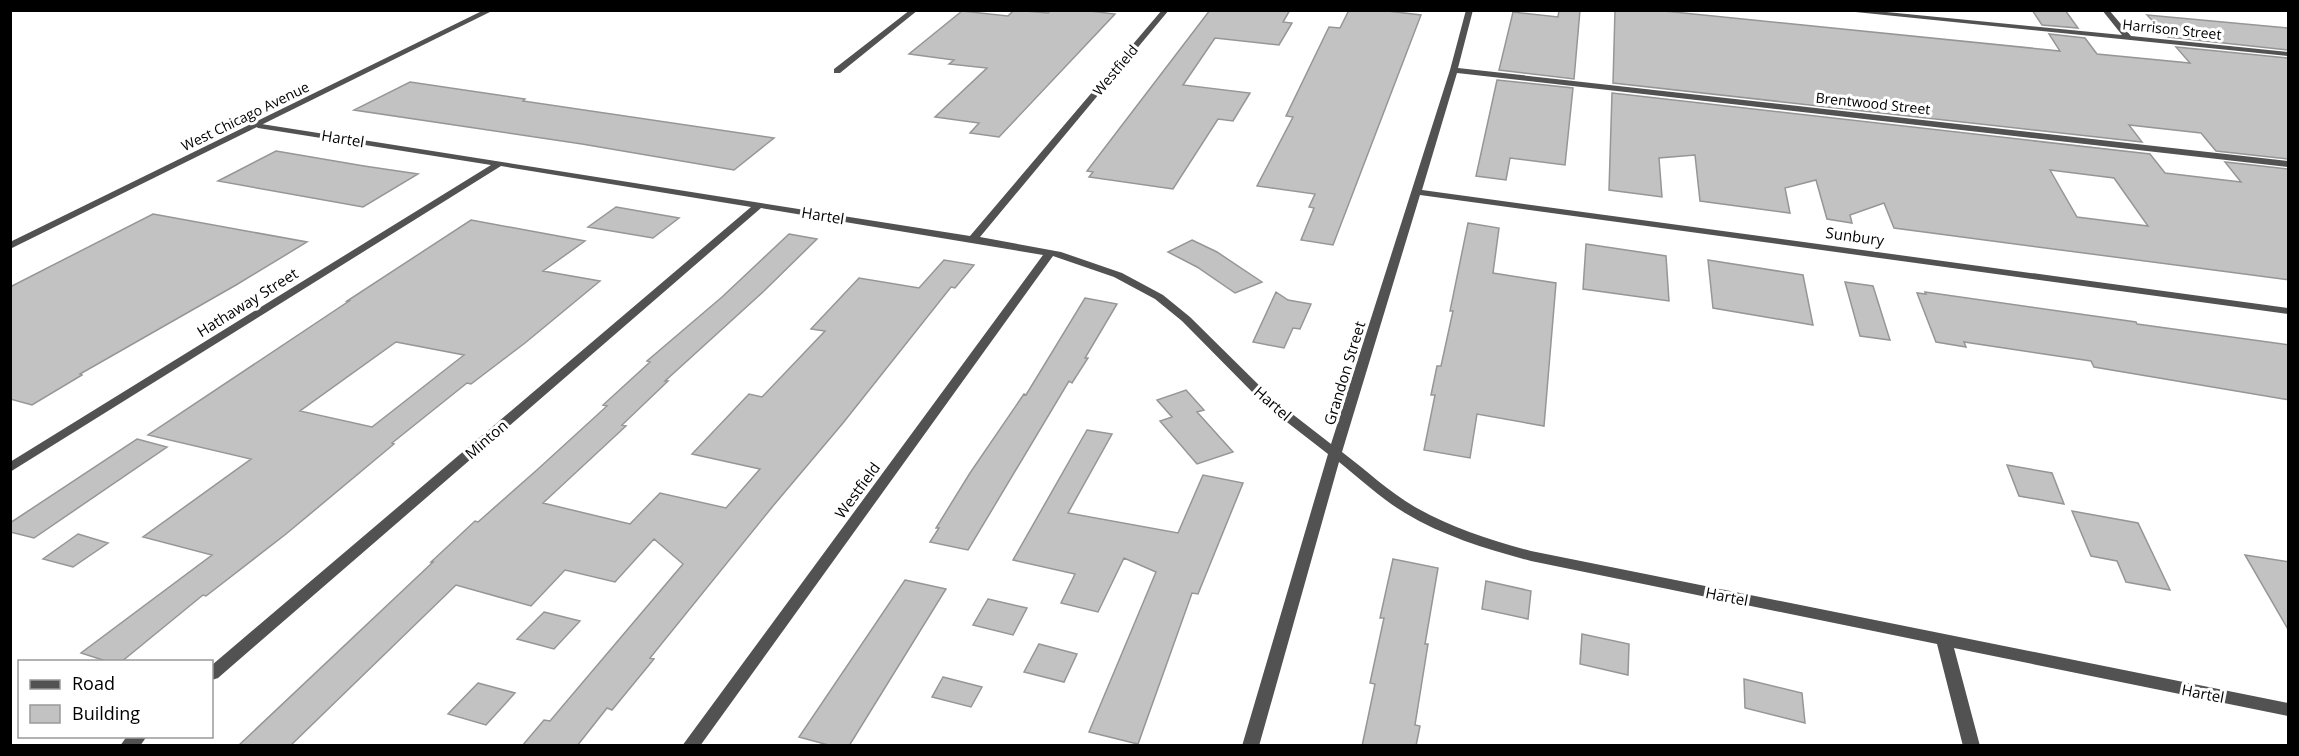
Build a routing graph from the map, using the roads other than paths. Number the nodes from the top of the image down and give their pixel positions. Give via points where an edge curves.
1 (491, 10) edge
2 (915, 10) edge
3 (1166, 10) edge
4 (1470, 10) edge
5 (1839, 10) edge
6 (2105, 10) edge
7 (2128, 39) junction
8 (2289, 54) edge
9 (1454, 70) junction
10 (837, 71) dead end
11 (258, 125) junction
12 (500, 163) junction
13 (2289, 164) edge
14 (1417, 192) junction
15 (760, 204) junction
16 (973, 240) junction
17 (10, 246) edge
18 (1050, 253) junction
19 (2289, 311) edge
20 (1335, 453) junction
21 (10, 468) edge
22 (1944, 641) junction
23 (213, 673) edge
24 (2289, 710) edge
25 (690, 746) edge
26 (1250, 746) edge
27 (1972, 746) edge

1 - 11 street, West Chicago Avenue
2 - 10 street
3 - 16 street, Westfield
4 - 9 street, Grandon Street
5 - 7 street, Harrison Street
6 - 7 street
7 - 8 street, Harrison Street
9 - 13 street, Brentwood Street
9 - 14 street, Grandon Street
11 - 12 street, Hartel
11 - 17 street, West Chicago Avenue
12 - 15 street, Hartel
12 - 21 street, Hathaway Street
14 - 19 street, Sunbury
14 - 20 street, Grandon Street
15 - 16 street, Hartel
15 - 23 street, Minton
16 - 18 street, Hartel
18 - 20 street, Hartel via 1118,275 1159,297 1269,402
18 - 25 street, Westfield
20 - 22 street, Hartel via 1408,509 1483,543
20 - 26 street, Grandon Street
22 - 24 street, Hartel
22 - 27 street

